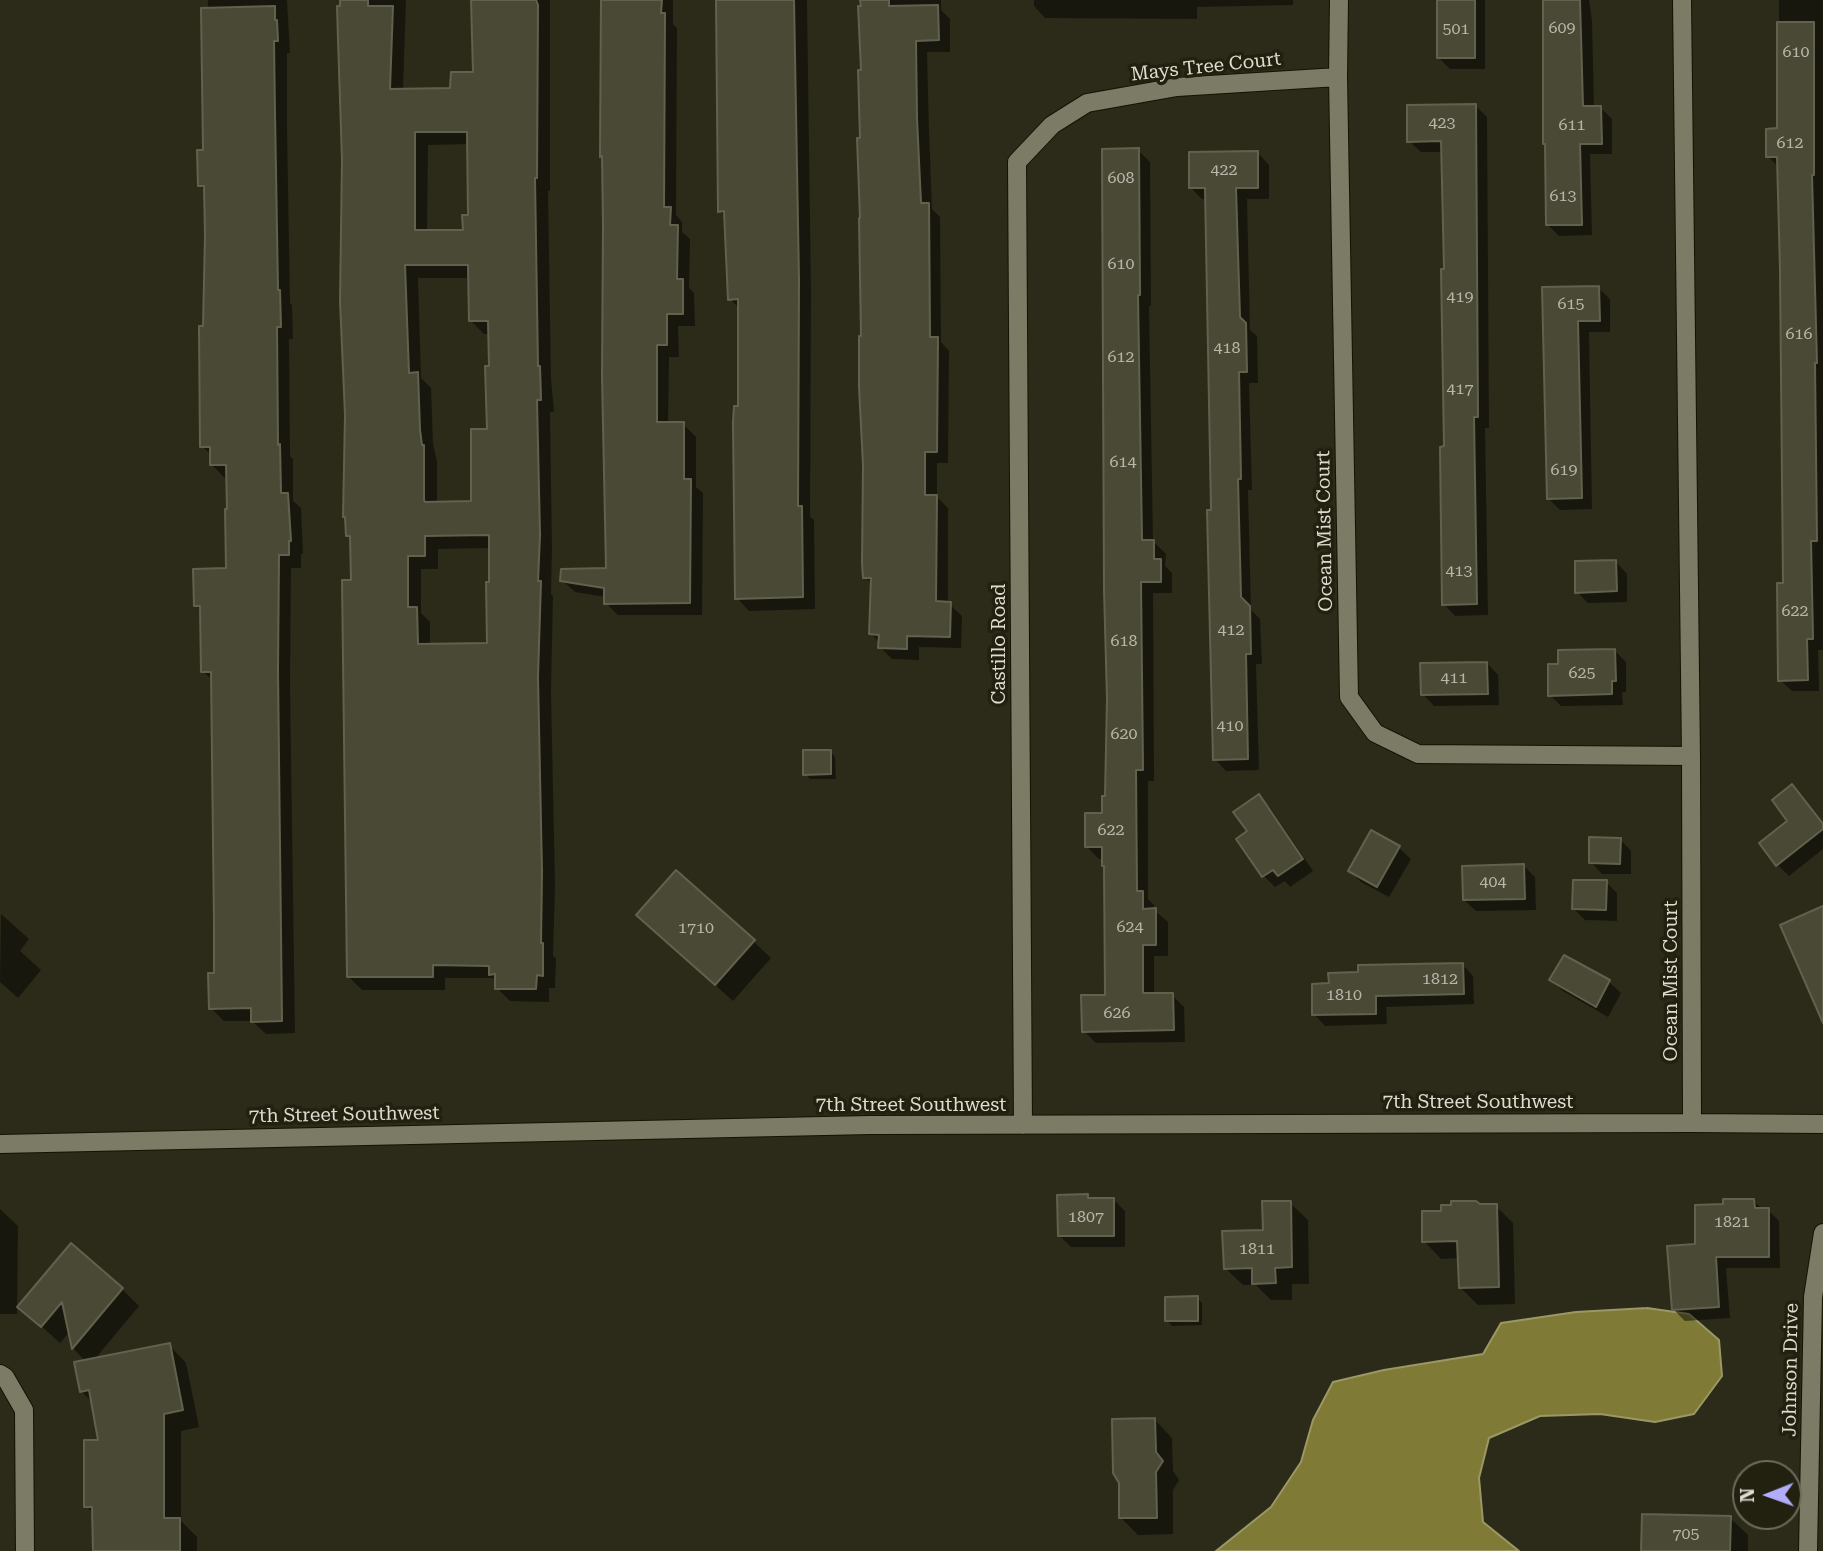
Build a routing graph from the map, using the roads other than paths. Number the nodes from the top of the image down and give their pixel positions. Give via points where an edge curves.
1 (1339, 0) edge
2 (1682, 0) edge
3 (1338, 77) junction
4 (1017, 162) joint
5 (1691, 756) junction
6 (1692, 1122) junction
7 (1823, 1124) edge
8 (1023, 1125) junction
9 (0, 1144) edge
10 (1823, 1233) edge
11 (0, 1374) edge
12 (25, 1551) edge
13 (1808, 1551) edge

1 - 3 street, Ocean Mist Court
2 - 5 street, Ocean Mist Court
3 - 4 street, Mays Tree Court via 1177,87 1087,103 1052,125
3 - 5 street, Ocean Mist Court via 1349,697 1375,733 1418,754
4 - 8 street, Castillo Road
5 - 6 street, Ocean Mist Court
6 - 7 street, 7th Street Southwest
6 - 8 street, 7th Street Southwest
8 - 9 street, 7th Street Southwest
10 - 13 street, Johnson Drive via 1813,1297
11 - 12 street via 24,1410

